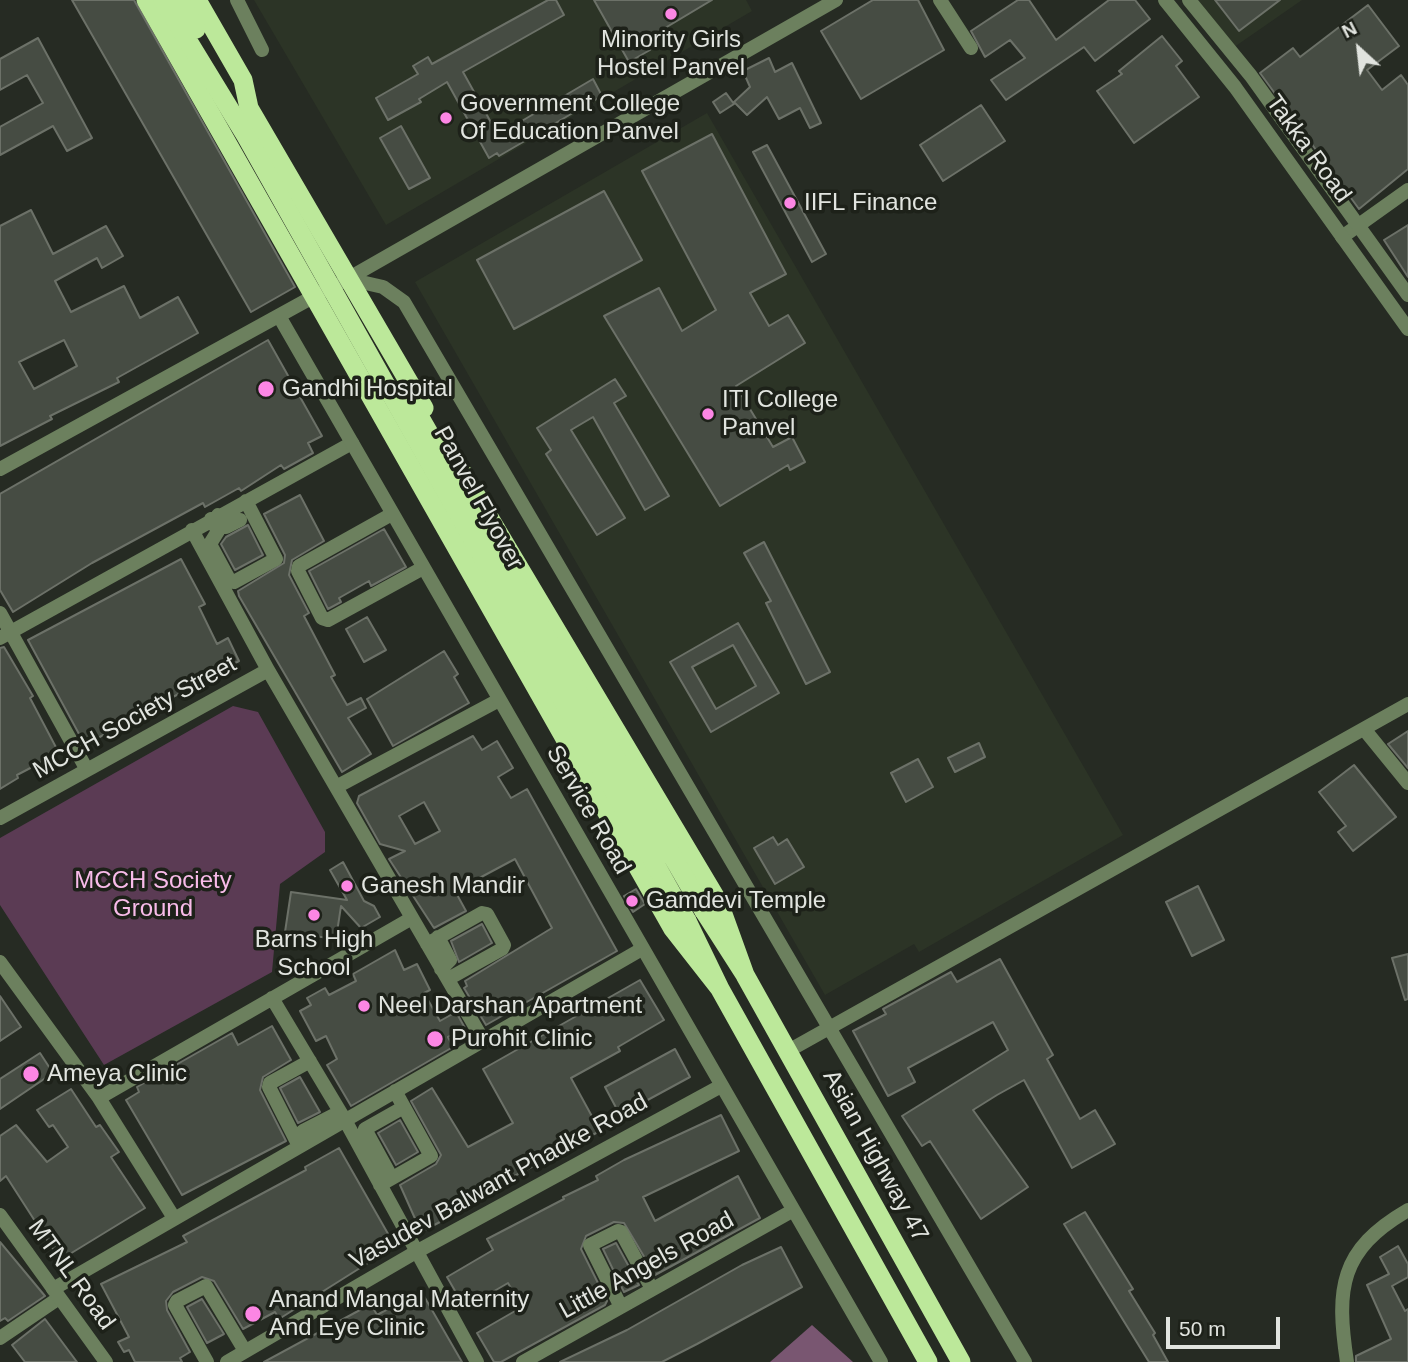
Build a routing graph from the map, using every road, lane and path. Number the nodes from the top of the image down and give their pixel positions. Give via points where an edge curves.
1 (146, 0) edge
2 (163, 0) edge
3 (179, 0) edge
4 (197, 0) edge
5 (237, 0) edge
6 (836, 0) edge
7 (940, 0) edge
8 (1165, 0) edge
9 (1189, 0) edge
10 (971, 48) dead end
11 (262, 50) dead end
12 (1408, 191) edge
13 (1358, 226) junction
14 (1342, 237) junction
15 (348, 279) junction
16 (1408, 295) edge
17 (315, 296) junction
18 (279, 316) junction
19 (1408, 329) edge
20 (352, 443) junction
21 (0, 469) edge
22 (246, 501) junction
23 (392, 514) junction
24 (215, 517) junction
25 (240, 520) dead end
26 (192, 530) junction
27 (423, 568) junction
28 (225, 580) junction
29 (0, 613) edge
30 (6, 635) edge
31 (268, 670) junction
32 (499, 700) junction
33 (1408, 704) edge
34 (1364, 729) junction
35 (88, 770) junction
36 (1408, 783) edge
37 (336, 787) junction
38 (0, 818) edge
39 (411, 918) junction
40 (432, 941) junction
41 (642, 948) junction
42 (1, 967) edge
43 (444, 974) junction
44 (745, 975) junction
45 (720, 989) junction
46 (272, 998) junction
47 (831, 1028) junction
48 (483, 1040) junction
49 (788, 1051) junction
50 (310, 1061) junction
51 (721, 1086) junction
52 (395, 1091) junction
53 (99, 1098) junction
54 (404, 1107) junction
55 (337, 1114) junction
56 (365, 1129) junction
57 (298, 1136) junction
58 (388, 1171) dead end
59 (380, 1185) junction
60 (792, 1210) junction
61 (1408, 1210) edge
62 (174, 1218) junction
63 (3, 1224) edge
64 (416, 1252) junction
65 (652, 1289) junction
66 (56, 1293) junction
67 (621, 1307) junction
68 (0, 1338) edge
69 (245, 1351) junction
70 (106, 1362) edge
71 (207, 1362) edge
72 (227, 1362) edge
73 (477, 1362) edge
74 (523, 1362) edge
75 (881, 1362) edge
76 (928, 1362) edge
77 (961, 1362) edge
78 (1025, 1362) edge
79 (1348, 1362) edge

1 - 17 highway
2 - 45 highway, Panvel Flyover, bridge via 246,136 687,921
3 - 44 highway, Panvel Flyover, bridge
4 - 15 highway via 243,80 249,108
5 - 11 street
6 - 15 street
7 - 10 street
8 - 14 street, Takka Road via 1235,87
9 - 13 street, Takka Road via 1251,76
12 - 13 street
13 - 14 street
13 - 16 street, Takka Road
14 - 19 street, Takka Road
15 - 17 street
15 - 44 highway via 719,903
15 - 47 street via 383,287 404,302
17 - 18 street
17 - 45 highway via 673,929
18 - 20 street, Service Road
18 - 21 street
20 - 22 street
20 - 23 street, Service Road
22 - 24 street
22 - 28 street via 276,559 234,582
23 - 27 street, Service Road
23 - 27 street via 299,565 322,618 328,620
24 - 25 street via 226,527
24 - 26 street
24 - 28 street via 218,531 210,544
26 - 28 street
26 - 30 street
27 - 32 street, Service Road
28 - 31 street
29 - 30 street
30 - 35 street
31 - 35 street, MCCH Society Street
31 - 37 street, MCCH Society Street
32 - 37 street
32 - 41 street, Service Road
33 - 34 street
34 - 36 street
34 - 47 street
35 - 38 street, MCCH Society Street
37 - 39 street, MCCH Society Street
39 - 40 street, MCCH Society Street
39 - 46 street
40 - 43 street, MCCH Society Street
40 - 43 street via 482,913 504,945
41 - 48 street
41 - 51 street, Service Road
42 - 53 street
43 - 48 street, MCCH Society Street
44 - 49 highway, Asian Highway 47
45 - 76 highway
46 - 50 street
46 - 53 street
47 - 49 street
47 - 78 street
48 - 52 street
49 - 77 highway, Asian Highway 47
50 - 55 street
50 - 57 street via 270,1083
51 - 60 street, Service Road
51 - 64 street, Vasudev Balwant Phadke Road
52 - 54 street
52 - 55 street
53 - 62 street
54 - 56 street
54 - 59 street via 431,1156
55 - 56 street
55 - 57 street
55 - 59 street
56 - 58 street
57 - 62 street
59 - 64 street
60 - 65 street, Little Angels Road
60 - 75 street, Service Road
61 - 79 street via 1369,1238 1346,1277 1341,1318
62 - 66 street
63 - 66 street, MTNL Road
64 - 69 street, Vasudev Balwant Phadke Road
64 - 73 street
65 - 67 street, Little Angels Road
65 - 67 street via 621,1232 590,1245
66 - 68 street
66 - 70 street, MTNL Road
67 - 74 street, Little Angels Road
69 - 71 street via 206,1286 175,1305
69 - 72 street, Vasudev Balwant Phadke Road

